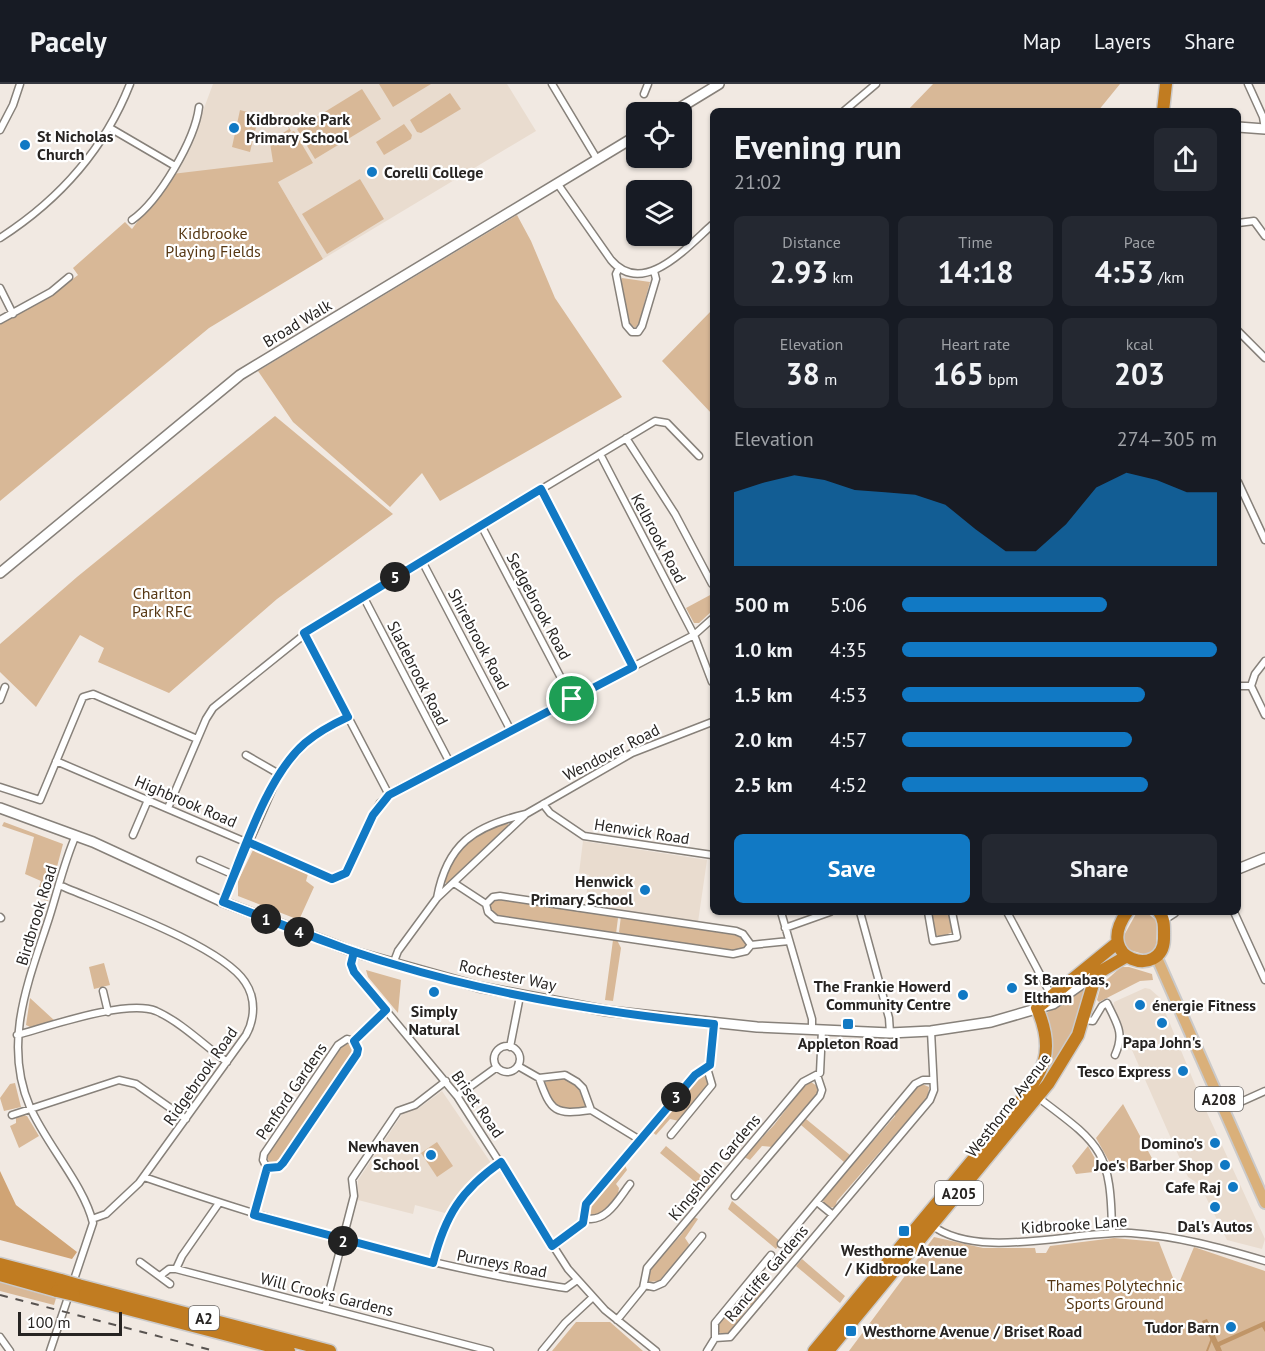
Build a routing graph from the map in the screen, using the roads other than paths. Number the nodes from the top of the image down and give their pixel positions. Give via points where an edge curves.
1 (20, 84) edge
2 (130, 84) edge
3 (552, 84) edge
4 (719, 84) edge
5 (876, 84) edge
6 (1166, 84) edge
7 (1248, 84) edge
8 (646, 85) edge
9 (706, 87) edge
10 (644, 94) dead end
11 (686, 102) edge
12 (199, 107) dead end
13 (848, 108) edge
14 (1164, 108) edge
15 (1241, 127) edge
16 (110, 128) junction
17 (1265, 129) edge
18 (0, 130) edge
19 (626, 142) edge
20 (597, 159) junction
21 (175, 166) junction
22 (557, 183) junction
23 (132, 220) dead end
24 (1241, 223) edge
25 (710, 227) edge
26 (1265, 236) edge
27 (0, 238) edge
28 (619, 268) junction
29 (654, 271) junction
30 (69, 277) dead end
31 (0, 288) edge
32 (13, 314) junction
33 (0, 320) edge
34 (1241, 334) edge
35 (1265, 358) edge
36 (626, 438) junction
37 (600, 454) junction
38 (699, 456) dead end
39 (1241, 488) edge
40 (541, 489) junction
41 (481, 525) junction
42 (1265, 540) edge
43 (422, 561) junction
44 (0, 573) edge
45 (710, 580) edge
46 (363, 596) junction
47 (710, 621) edge
48 (304, 633) junction
49 (694, 635) junction
50 (1265, 661) edge
51 (633, 667) junction
52 (710, 677) edge
53 (1241, 686) edge
54 (1251, 686) junction
55 (5, 687) dead end
56 (572, 699) junction
57 (0, 700) edge
58 (1265, 715) edge
59 (348, 717) junction
60 (710, 723) edge
61 (512, 731) junction
62 (197, 739) junction
63 (246, 755) dead end
64 (56, 760) junction
65 (450, 763) junction
66 (279, 774) junction
67 (0, 787) edge
68 (389, 795) junction
69 (148, 800) junction
70 (543, 804) junction
71 (0, 808) edge
72 (168, 808) junction
73 (526, 814) junction
74 (133, 835) dead end
75 (76, 836) junction
76 (248, 842) junction
77 (710, 855) edge
78 (1265, 858) edge
79 (201, 860) dead end
80 (1241, 868) edge
81 (234, 875) junction
82 (454, 883) junction
83 (59, 885) junction
84 (437, 898) junction
85 (223, 902) junction
86 (486, 904) junction
87 (782, 915) edge
88 (822, 915) edge
89 (861, 915) edge
90 (929, 915) edge
91 (953, 915) edge
92 (1009, 915) edge
93 (1126, 915) edge
94 (1165, 915) edge
95 (1235, 915) edge
96 (785, 928) junction
97 (789, 941) junction
98 (1117, 943) junction
99 (751, 945) junction
100 (354, 952) junction
101 (1127, 956) junction
102 (1157, 958) junction
103 (393, 964) junction
104 (1095, 974) junction
105 (1265, 980) edge
106 (103, 991) dead end
107 (1051, 994) junction
108 (520, 996) junction
109 (1037, 1008) junction
110 (386, 1010) junction
111 (108, 1011) junction
112 (1084, 1020) junction
113 (714, 1024) junction
114 (817, 1030) junction
115 (931, 1031) junction
116 (890, 1033) junction
117 (17, 1035) junction
118 (354, 1041) junction
119 (510, 1047) junction
120 (1115, 1055) dead end
121 (227, 1062) junction
122 (497, 1066) junction
123 (518, 1066) junction
124 (707, 1068) junction
125 (817, 1075) junction
126 (539, 1078) junction
127 (933, 1080) junction
128 (446, 1081) junction
129 (1265, 1092) edge
130 (1033, 1094) junction
131 (457, 1095) junction
132 (30, 1109) junction
133 (591, 1110) junction
134 (1223, 1110) junction
135 (12, 1115) dead end
136 (186, 1119) junction
137 (671, 1135) dead end
138 (640, 1140) junction
139 (501, 1162) junction
140 (267, 1168) junction
141 (144, 1177) junction
142 (630, 1184) dead end
143 (735, 1196) dead end
144 (817, 1202) junction
145 (219, 1203) junction
146 (1265, 1203) edge
147 (254, 1215) junction
148 (833, 1215) junction
149 (585, 1218) junction
150 (92, 1219) junction
151 (927, 1222) junction
152 (1112, 1233) junction
153 (702, 1236) dead end
154 (342, 1240) junction
155 (781, 1244) dead end
156 (552, 1246) junction
157 (771, 1256) dead end
158 (1265, 1261) edge
159 (140, 1262) dead end
160 (433, 1263) junction
161 (0, 1264) edge
162 (176, 1269) junction
163 (0, 1275) edge
164 (160, 1276) junction
165 (577, 1280) junction
166 (171, 1284) dead end
167 (644, 1285) junction
168 (59, 1286) junction
169 (76, 1290) junction
170 (593, 1297) junction
171 (325, 1308) junction
172 (617, 1320) junction
173 (0, 1337) edge
174 (715, 1338) junction
175 (10, 1351) edge
176 (50, 1351) edge
177 (289, 1351) edge
178 (330, 1351) edge
179 (490, 1351) edge
180 (542, 1351) edge
181 (656, 1351) edge
182 (706, 1351) edge
183 (814, 1351) edge
184 (828, 1351) edge

1 - 18 street
2 - 16 street
3 - 20 street
4 - 9 street
5 - 13 street
6 - 14 highway
7 - 17 street
8 - 10 street
9 - 11 street
12 - 21 street via 192,134
15 - 17 street
16 - 21 street
16 - 27 street via 62,190
19 - 20 street, Broad Walk
20 - 22 street, Broad Walk
21 - 23 street via 147,207
22 - 28 street
22 - 44 street, Broad Walk via 240,375
24 - 26 street via 1254,222
25 - 29 street
28 - 29 street via 633,273
28 - 29 street via 616,274 626,325 632,332 638,332 642,326 656,279
30 - 32 street
31 - 32 street
32 - 33 street
34 - 35 street
36 - 37 street
36 - 38 street via 661,420
36 - 45 street via 675,514
37 - 40 street
37 - 49 street, Kelbrook Road
39 - 42 street
40 - 41 street
40 - 51 street
41 - 43 street
41 - 56 street, Sedgebrook Road
43 - 46 street
43 - 61 street, Shirebrook Road
46 - 48 street
46 - 65 street, Sladebrook Road
47 - 49 street
48 - 59 street
48 - 62 street via 222,699
49 - 51 street
49 - 52 street
50 - 54 street
51 - 56 street
53 - 54 street
54 - 58 street
55 - 57 street
56 - 61 street
59 - 66 street via 306,742
59 - 68 street
60 - 70 street, Wendover Road via 632,753
61 - 65 street
62 - 64 street via 87,694
62 - 72 street
63 - 66 street
64 - 67 street via 40,800
64 - 69 street, Highbrook Road
65 - 68 street
66 - 76 street
68 - 76 street, Highbrook Road via 373,815 346,873 339,878 332,879
69 - 72 street, Highbrook Road
69 - 74 street
70 - 73 street, Wendover Road
70 - 77 street, Henwick Road via 584,836
71 - 75 street, Rochester Way
72 - 76 street, Highbrook Road
73 - 82 street, Wendover Road
73 - 84 street, Wendover Road via 508,818 464,840 444,869
75 - 83 street, Birdbrook Road
75 - 85 street, Rochester Way
76 - 81 street
78 - 80 street
79 - 81 street
81 - 85 street
82 - 84 street, Wendover Road
82 - 86 street
83 - 117 street, Birdbrook Road via 24,996
83 - 121 street, Ridgebrook Road via 171,933 240,975 250,994 253,1015 246,1035
84 - 103 street, Wendover Road via 398,951
85 - 100 street, Rochester Way
86 - 99 street via 500,896 715,928 743,934
86 - 99 street via 490,916 505,920 733,954 746,951
87 - 96 street
88 - 96 street
89 - 116 street
90 - 91 street via 933,941 957,936
92 - 107 street
93 - 98 highway
94 - 102 highway via 1164,947
95 - 105 street
96 - 97 street
97 - 99 street
97 - 114 street
98 - 101 highway
98 - 107 highway, Rochester Way
100 - 103 street, Rochester Way
100 - 110 street, Briset Road via 354,972
101 - 102 highway via 1144,961
101 - 104 highway, Rochester Way
102 - 134 main road, A208
103 - 108 street, Rochester Way
104 - 109 street, Rochester Way via 1053,1004
104 - 112 highway, Westhorne Avenue / A205
106 - 111 street
107 - 109 highway, Rochester Way
108 - 113 street, Rochester Way
108 - 119 street
109 - 115 street, Rochester Way via 991,1022
109 - 130 highway, Westhorne Avenue / A205 via 1048,1046
110 - 118 street, Penford Gardens
110 - 128 street, Briset Road
111 - 117 street
111 - 121 street via 136,1007 159,1012
112 - 120 street via 1094,1021 1107,1003 1121,1033
112 - 130 highway, Westhorne Avenue / A205 via 1073,1045
113 - 114 street, Rochester Way
113 - 124 street via 711,1062
114 - 116 street, Rochester Way
114 - 125 street via 821,1069
115 - 116 street, Rochester Way
115 - 127 street, Rancliffe Gardens
117 - 132 street, Birdbrook Road via 20,1073
118 - 140 street, Penford Gardens via 357,1054 283,1163
118 - 140 street, Penford Gardens via 347,1039 338,1045 264,1154
119 - 122 street via 498,1051
119 - 123 street via 519,1054
121 - 136 street, Ridgebrook Road
122 - 123 street via 508,1072
122 - 131 street
123 - 126 street
124 - 137 street via 712,1085
124 - 138 street via 695,1075
125 - 143 street via 820,1096
125 - 167 street, Kingsholm Gardens via 803,1082 647,1268
126 - 133 street via 565,1075 577,1082
126 - 133 street via 550,1105 564,1113
127 - 144 street, Rancliffe Gardens via 915,1084
127 - 148 street, Rancliffe Gardens via 930,1100
128 - 131 street, Briset Road
128 - 154 street via 415,1105 398,1111 352,1179 354,1196
129 - 134 street
130 - 151 highway, Westhorne Avenue / A205
130 - 152 street via 1080,1128 1098,1150 1110,1183
131 - 139 street, Briset Road
132 - 135 street
132 - 136 street via 119,1080 136,1084
132 - 150 street, Birdbrook Road
133 - 138 street
134 - 146 main road, A208
136 - 141 street, Ridgebrook Road
138 - 149 street via 586,1204
139 - 156 street, Briset Road
139 - 160 street via 475,1183 454,1208 444,1225
140 - 147 street, Penford Gardens
141 - 145 street, Purneys Road
141 - 150 street, Ridgebrook Road via 111,1211
142 - 149 street via 603,1216
144 - 148 street
144 - 155 street, Rancliffe Gardens
145 - 147 street, Purneys Road
145 - 162 street
147 - 154 street, Purneys Road
148 - 174 street, Rancliffe Gardens via 730,1337
149 - 156 street
150 - 176 street via 93,1228
151 - 152 street, Kidbrooke Lane via 953,1236 1002,1242
151 - 183 highway, Westhorne Avenue / A205
151 - 184 highway, Westhorne Avenue / A205
152 - 158 street, Kidbrooke Lane via 1196,1242
153 - 167 street via 663,1283 654,1287
154 - 160 street, Purneys Road
154 - 171 street
156 - 165 street, Briset Road
157 - 174 street, Rancliffe Gardens via 715,1323
159 - 164 street
160 - 165 street, Purneys Road via 562,1288
161 - 168 highway, A2
162 - 164 street
162 - 171 street, Will Crooks Gardens
163 - 168 highway, A2
164 - 166 street
165 - 170 street, Briset Road
167 - 172 street, Kingsholm Gardens
168 - 169 highway, A2, bridge
169 - 177 highway, A2
169 - 178 highway, A2
170 - 172 street, Briset Road
170 - 180 street
171 - 179 street, Will Crooks Gardens
172 - 181 street, Briset Road
173 - 175 street
174 - 182 street, Rancliffe Gardens

